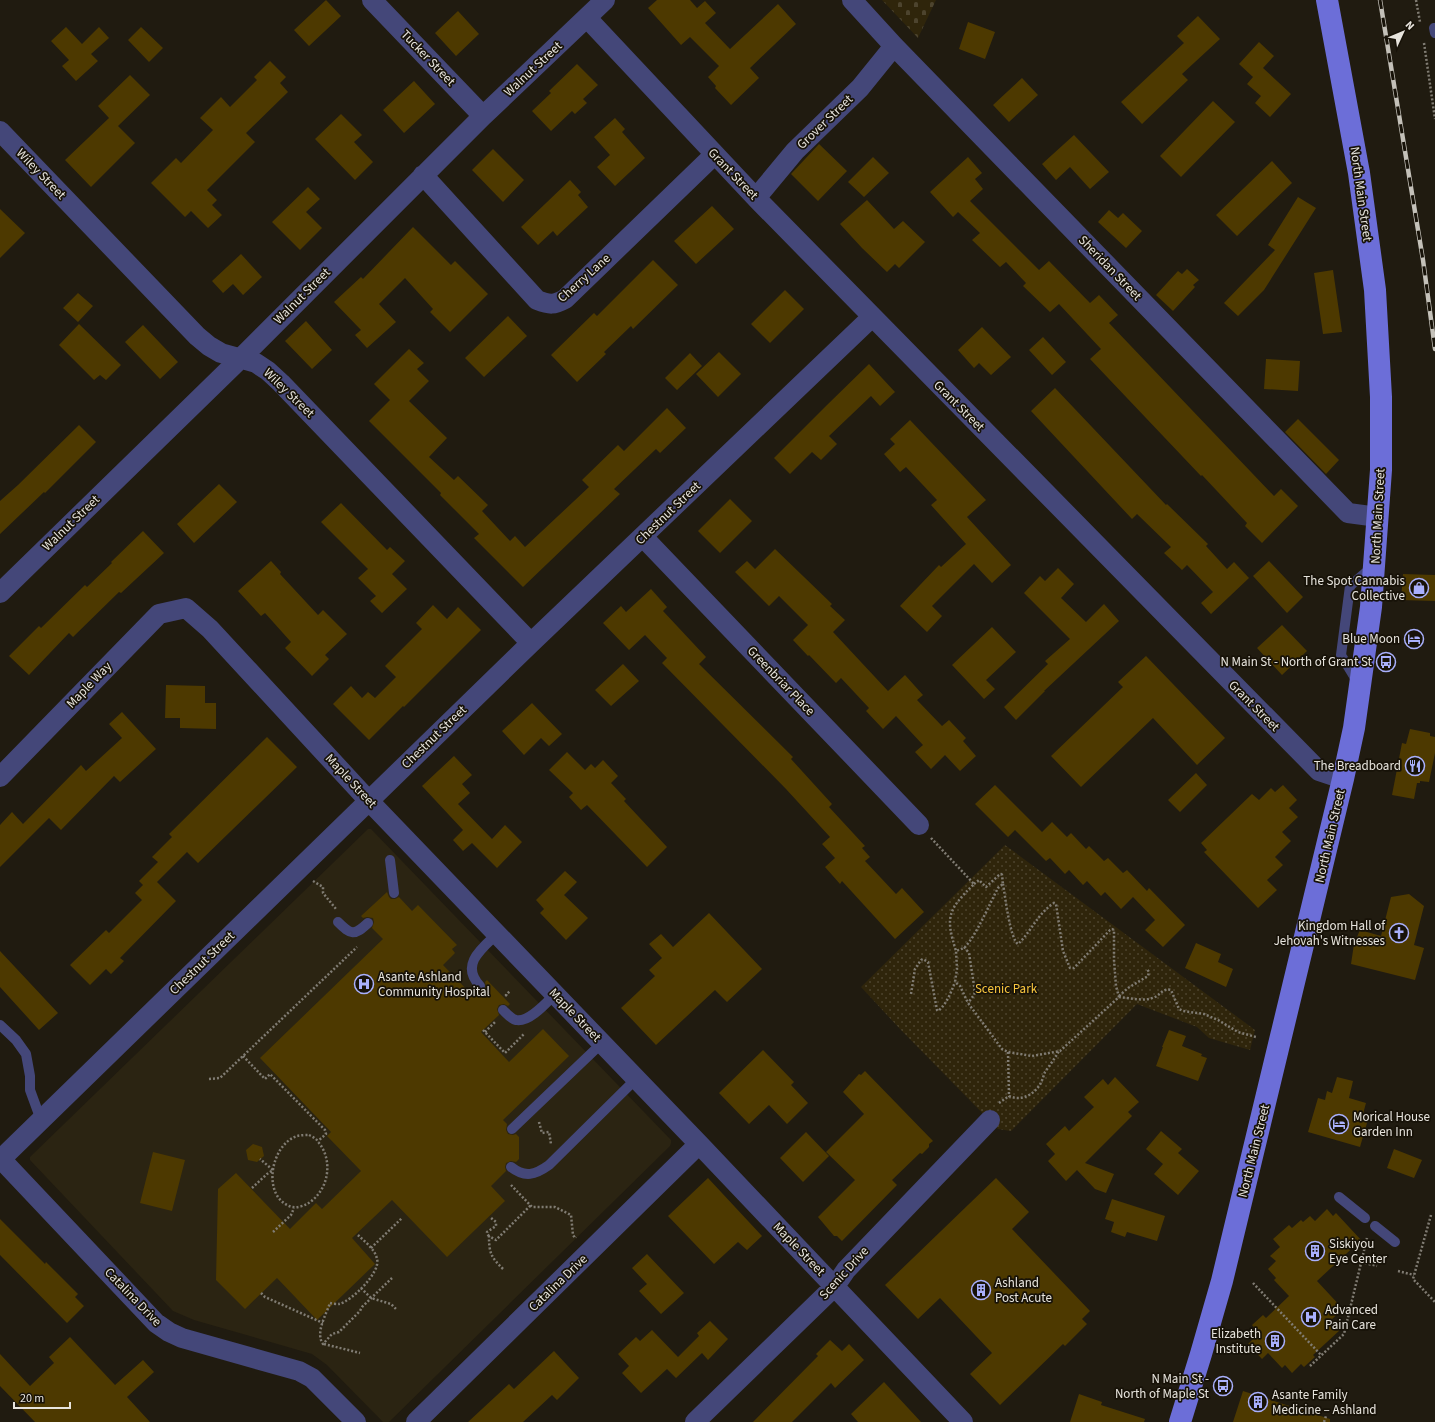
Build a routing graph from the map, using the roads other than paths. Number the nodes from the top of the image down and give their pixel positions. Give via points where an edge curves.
1 (372, 0) edge
2 (605, 0) edge
3 (852, 0) edge
4 (1327, 0) edge
5 (586, 18) junction
6 (894, 46) junction
7 (484, 116) junction
8 (1, 134) edge
9 (714, 155) junction
10 (423, 175) junction
11 (756, 198) junction
12 (872, 317) junction
13 (241, 358) junction
14 (1378, 517) junction
15 (643, 536) junction
16 (0, 593) edge
17 (186, 608) joint
18 (531, 643) junction
19 (0, 777) edge
20 (1344, 779) junction
21 (368, 800) junction
22 (919, 825) road end
23 (390, 860) dead end
24 (394, 893) dead end
25 (338, 922) dead end
26 (368, 923) dead end
27 (497, 934) junction
28 (480, 986) dead end
29 (555, 994) junction
30 (504, 1010) dead end
31 (0, 1025) edge
32 (602, 1043) junction
33 (636, 1079) junction
34 (41, 1120) junction
35 (990, 1120) dead end
36 (512, 1129) dead end
37 (699, 1144) junction
38 (1, 1160) edge
39 (511, 1167) dead end
40 (1339, 1197) dead end
41 (1365, 1218) dead end
42 (1376, 1226) dead end
43 (1395, 1242) dead end
44 (835, 1286) junction
45 (356, 1422) edge
46 (416, 1422) edge
47 (695, 1422) edge
48 (963, 1422) edge
49 (1180, 1422) edge

1 - 7 street, Tucker Street
2 - 5 street, Walnut Street
3 - 6 street, Sheridan Street
4 - 14 main road, North Main Street via 1360,173 1375,290 1381,397
5 - 7 street, Walnut Street
5 - 9 street, Grant Street
6 - 11 street, Grover Street via 860,88 795,151
6 - 14 street, Sheridan Street via 1348,513
7 - 10 street, Walnut Street
8 - 13 street, Wiley Street via 197,336 221,353
9 - 10 street, Cherry Lane via 565,299 556,304 546,304 537,300
9 - 11 street, Grant Street
10 - 13 street, Walnut Street
11 - 12 street, Grant Street
12 - 15 street, Chestnut Street
12 - 20 street, Grant Street via 1319,772
13 - 16 street, Walnut Street
13 - 18 street, Wiley Street via 256,363 281,383
14 - 20 main road, North Main Street via 1371,607
15 - 18 street, Chestnut Street
15 - 22 street, Greenbriar Place
17 - 19 street, Maple Way via 159,614
17 - 21 street, Maple Street via 210,629
18 - 21 street, Chestnut Street
20 - 49 main road, North Main Street via 1222,1282
21 - 27 street, Maple Street
21 - 34 street, Chestnut Street
23 - 24 lane
25 - 26 lane via 351,933 357,932
27 - 28 lane via 474,958 471,970 474,980
27 - 29 street, Maple Street
29 - 30 lane via 525,1019 516,1020
29 - 32 street, Maple Street
31 - 34 lane via 26,1054 30,1090
32 - 33 street, Maple Street
32 - 36 lane
33 - 37 street, Maple Street
33 - 39 lane via 540,1171 528,1174
34 - 38 street, Chestnut Street
35 - 44 street, Scenic Drive via 846,1270
37 - 44 street, Maple Street
37 - 46 street, Catalina Drive
38 - 45 street, Catalina Drive via 156,1323 168,1332 299,1371 312,1378
40 - 41 lane
42 - 43 lane
44 - 47 street, Scenic Drive
44 - 48 street, Maple Street

